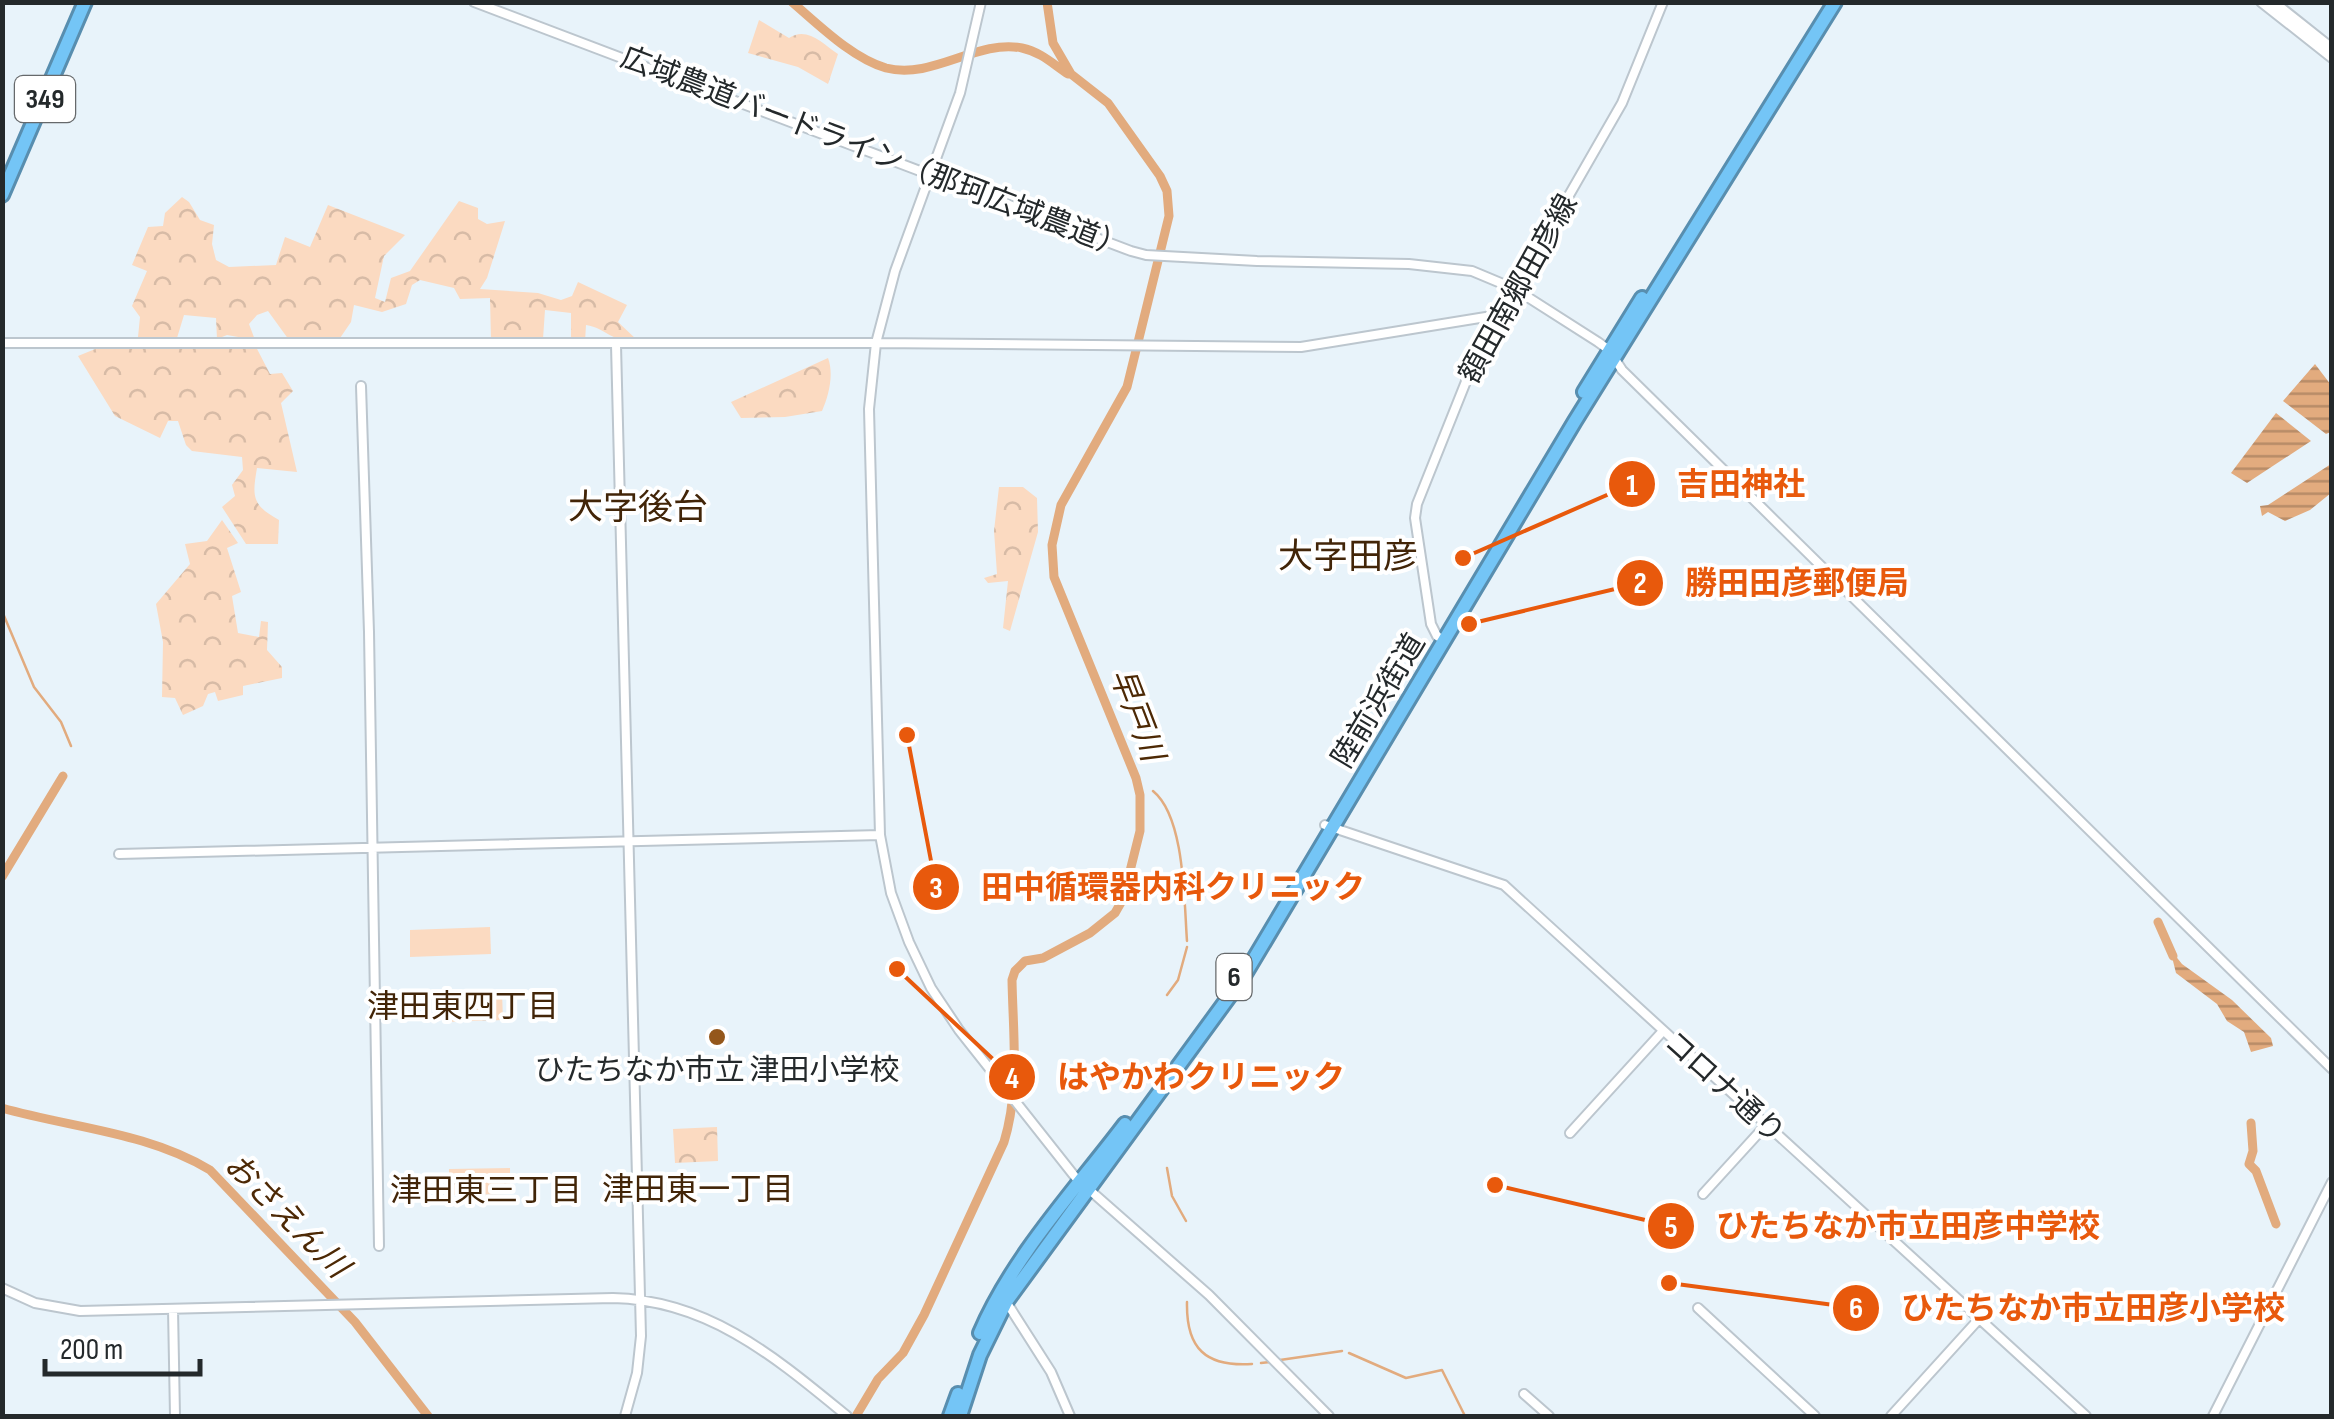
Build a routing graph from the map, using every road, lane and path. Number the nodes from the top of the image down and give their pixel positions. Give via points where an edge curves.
1 (82, 2) edge
2 (474, 2) edge
3 (981, 2) edge
4 (1662, 2) edge
5 (1824, 2) edge
6 (1834, 2) edge
7 (2261, 2) edge
8 (2274, 2) edge
9 (2332, 48) edge
10 (2332, 58) edge
11 (931, 175) junction
12 (2, 179) edge
13 (2, 195) edge
14 (1514, 289) junction
15 (1498, 315) junction
16 (2, 343) edge
17 (876, 344) junction
18 (616, 345) junction
19 (1611, 356) junction
20 (361, 386) dead end
21 (1440, 638) junction
22 (1328, 826) junction
23 (880, 835) junction
24 (629, 841) junction
25 (371, 848) junction
26 (119, 854) dead end
27 (1662, 1032) junction
28 (2332, 1069) edge
29 (1765, 1126) junction
30 (1570, 1133) dead end
31 (2332, 1182) edge
32 (1084, 1186) junction
33 (1703, 1194) dead end
34 (379, 1246) dead end
35 (2, 1288) edge
36 (640, 1300) junction
37 (1002, 1300) junction
38 (1698, 1308) dead end
39 (173, 1309) junction
40 (1979, 1319) junction
41 (1524, 1394) dead end
42 (174, 1416) edge
43 (625, 1416) edge
44 (846, 1416) edge
45 (950, 1416) edge
46 (960, 1416) edge
47 (1070, 1416) edge
48 (1329, 1416) edge
49 (1549, 1416) edge
50 (1815, 1416) edge
51 (1891, 1416) edge
52 (2086, 1416) edge
53 (2213, 1416) edge

1 - 12 highway, 349
1 - 13 highway, 349
2 - 11 street, 広域農道バードライン（那珂広域農道）
3 - 11 street via 970,60
4 - 14 street, 額田南郷田彦線 via 1622,104
5 - 19 highway, 陸前浜街道 / 6
6 - 19 highway, 陸前浜街道 / 6
7 - 10 street
8 - 9 street
11 - 14 street, 広域農道バードライン（那珂広域農道） via 1146,255 1410,264 1462,269
11 - 17 street
14 - 15 street, 額田南郷田彦線
14 - 19 street, 広域農道バードライン（那珂広域農道）
15 - 17 street via 1320,346
15 - 21 street, 額田南郷田彦線 via 1415,509 1430,624
16 - 18 street
17 - 18 street
17 - 23 street via 868,409
18 - 24 street
19 - 21 highway, 陸前浜街道 / 6
19 - 28 street, 広域農道バードライン（那珂広域農道）
20 - 25 street
21 - 22 highway, 陸前浜街道 / 6
22 - 27 street, コロナ通り via 1504,885
22 - 32 highway, 陸前浜街道 / 6 via 1223,1008
23 - 24 street
23 - 32 street via 891,893 918,964 949,1016
24 - 25 street
24 - 36 street
25 - 26 street
25 - 34 street
27 - 29 street, コロナ通り
27 - 30 street
29 - 33 street
29 - 40 street, コロナ通り
31 - 53 street
32 - 37 highway, 陸前浜街道 / 6
32 - 48 street via 1209,1295
35 - 39 street via 66,1310
36 - 39 street
36 - 43 street via 637,1373
36 - 44 street via 733,1330
37 - 45 highway, 陸前浜街道 / 6 via 982,1330
37 - 46 highway, 陸前浜街道 / 6
37 - 47 street
38 - 50 street
39 - 42 street
40 - 51 street
40 - 52 street, コロナ通り
41 - 49 street

